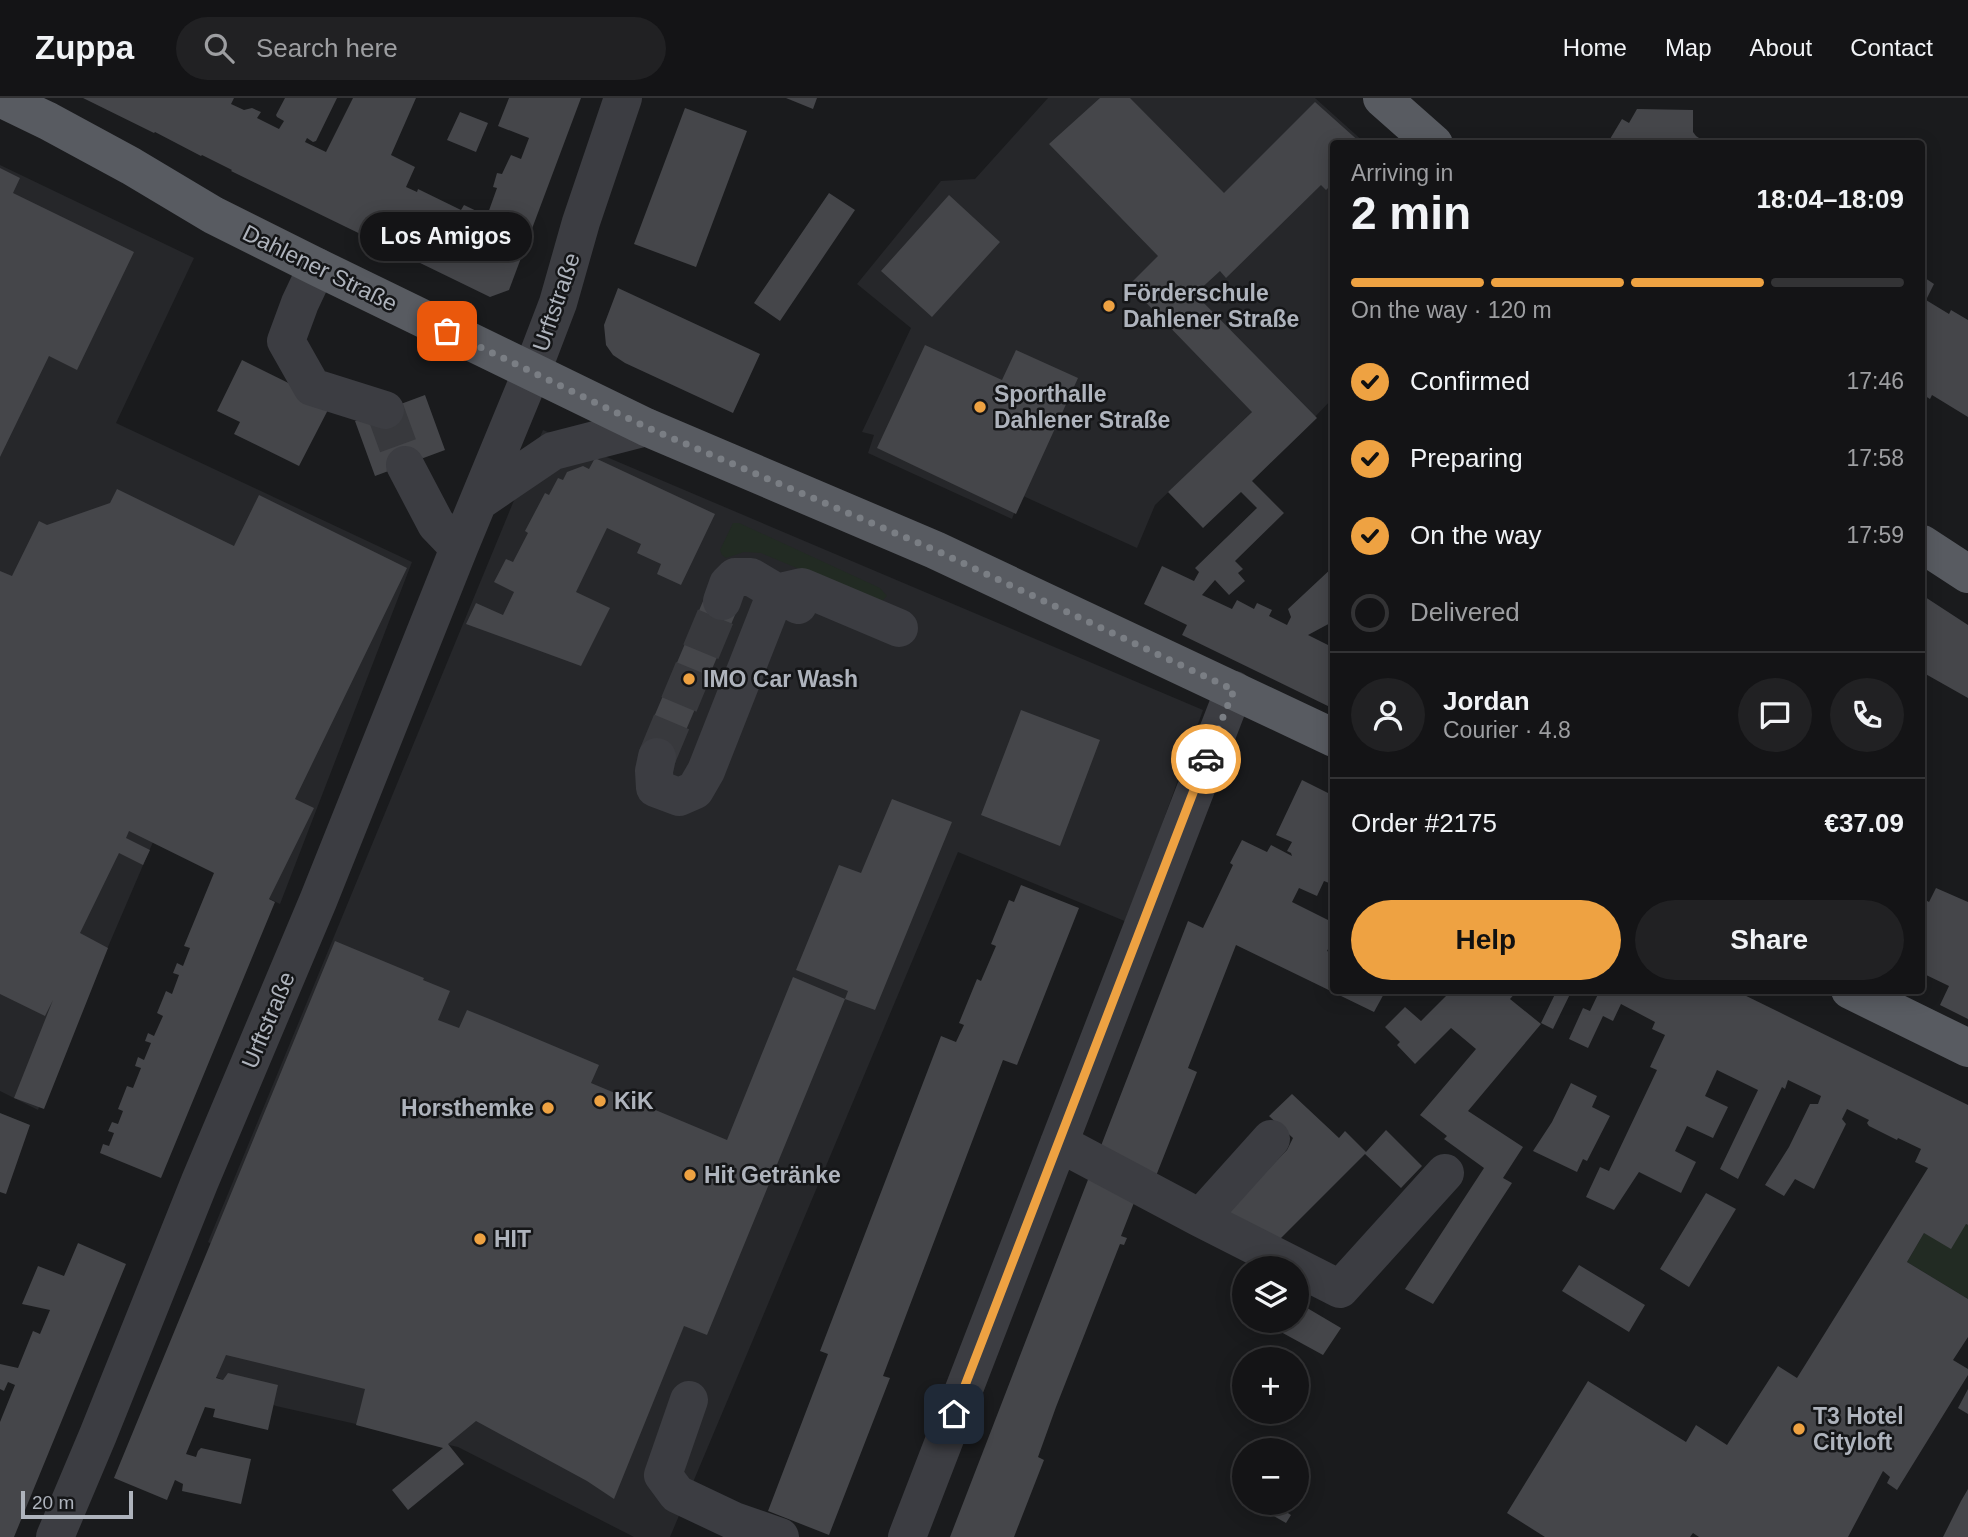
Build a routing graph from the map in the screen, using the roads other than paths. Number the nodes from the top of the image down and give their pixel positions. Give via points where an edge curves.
1 (0, 98) edge
2 (623, 98) edge
3 (1382, 98) edge
4 (1429, 140) edge
5 (317, 267) junction
6 (532, 371) junction
7 (384, 410) dead end
8 (646, 427) junction
9 (405, 465) tunnel mouth
10 (478, 502) junction
11 (1925, 546) edge
12 (459, 548) junction
13 (1968, 574) edge
14 (776, 593) junction
15 (722, 601) tunnel mouth
16 (895, 638) dead end
17 (1234, 690) junction
18 (1330, 736) edge
19 (657, 757) tunnel mouth
20 (1858, 994) edge
21 (1968, 1048) edge
22 (1271, 1139) dead end
23 (1059, 1143) junction
24 (1445, 1173) dead end
25 (1200, 1218) junction
26 (689, 1400) dead end
27 (54, 1537) edge
28 (780, 1537) edge
29 (907, 1537) edge

1 - 5 main road, Dahlener Straße
2 - 6 street, Urftstraße
3 - 4 main road
5 - 6 main road, Dahlener Straße
5 - 7 street via 286,341 312,387
6 - 8 main road, Dahlener Straße
6 - 10 street, Urftstraße
8 - 10 street via 553,451
8 - 17 main road, Dahlener Straße via 935,550
9 - 12 street via 436,524
10 - 12 street, Urftstraße
11 - 13 main road
12 - 27 street, Urftstraße
14 - 15 street via 751,578 735,577
14 - 16 street via 802,587
14 - 19 street via 695,790 679,797 655,788
17 - 18 main road, Dahlener Straße
17 - 23 street
20 - 21 main road
22 - 25 street
23 - 25 street
23 - 29 street
24 - 25 street via 1340,1289
26 - 28 street via 663,1475 677,1494

